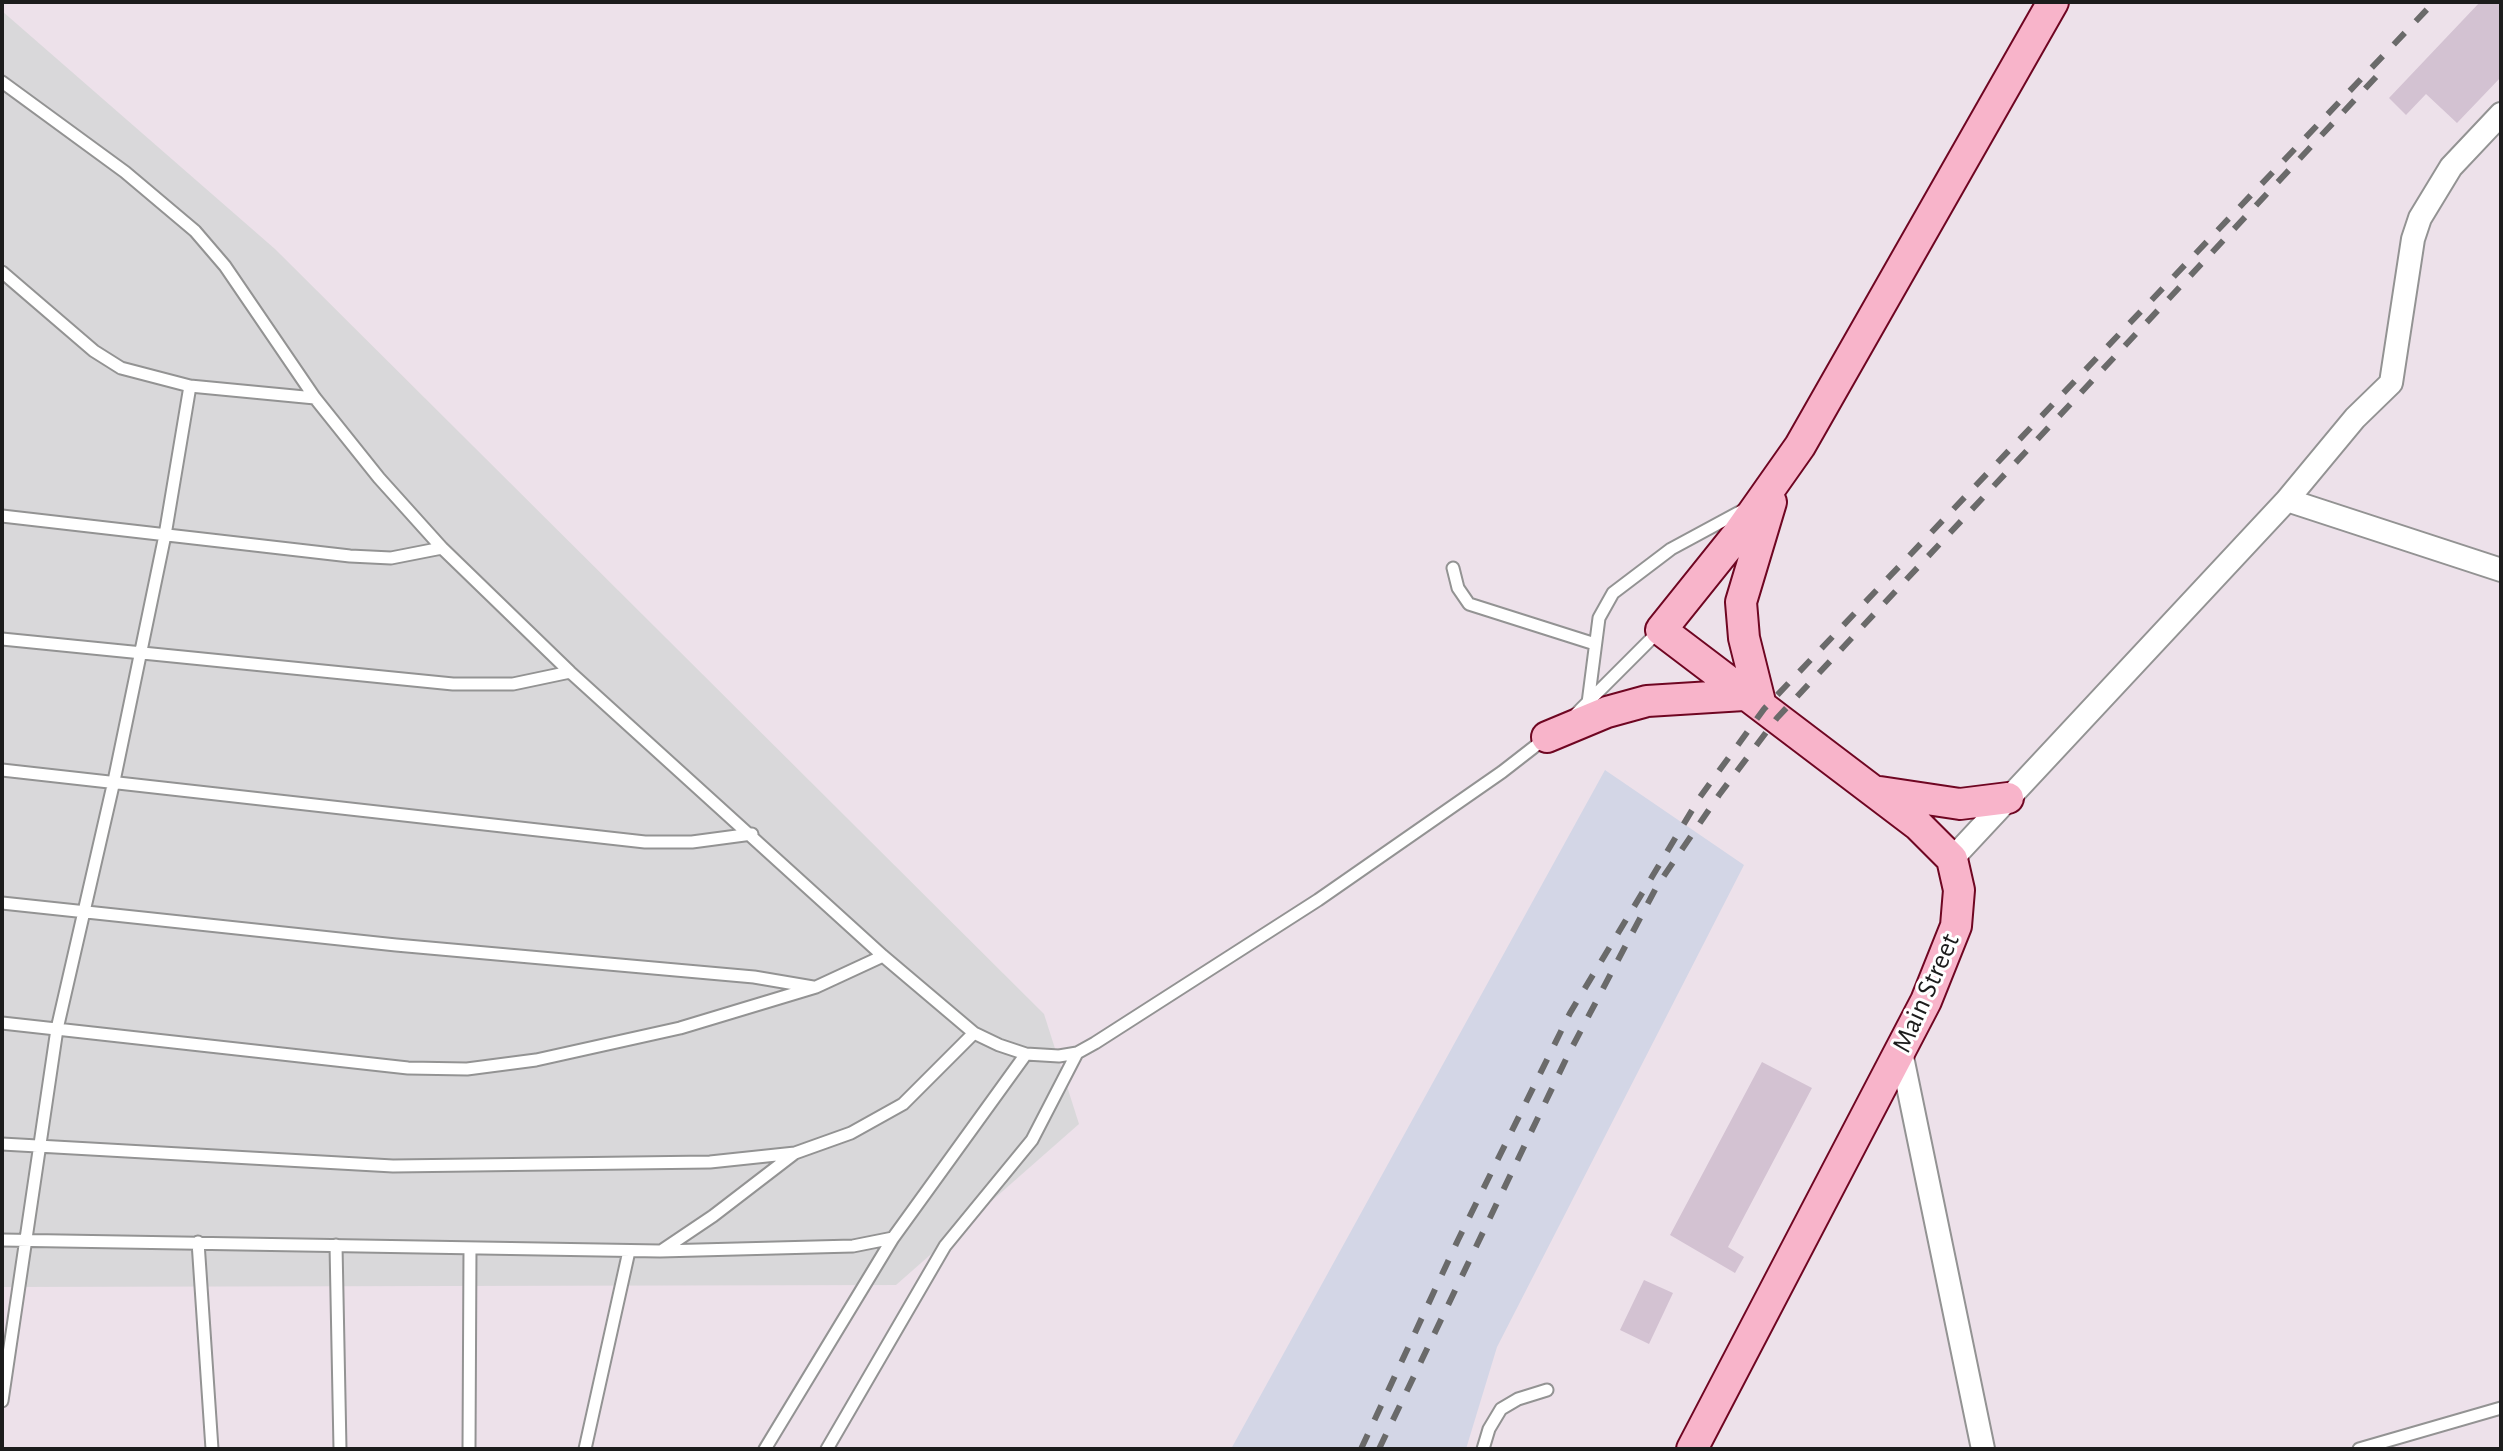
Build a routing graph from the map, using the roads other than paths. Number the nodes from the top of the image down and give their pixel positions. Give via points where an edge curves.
1 (2053, 2) edge
2 (2, 82) edge
3 (2501, 114) edge
4 (2, 272) edge
5 (190, 386) junction
6 (315, 398) junction
7 (1768, 492) junction
8 (2287, 500) junction
9 (2, 516) edge
10 (165, 535) junction
11 (442, 548) junction
12 (1453, 568) dead end
13 (2501, 570) edge
14 (1661, 630) junction
15 (2, 639) edge
16 (1595, 644) junction
17 (139, 653) junction
18 (570, 672) junction
19 (1752, 700) junction
20 (1588, 703) junction
21 (1547, 737) junction
22 (2, 770) edge
23 (114, 781) junction
24 (1874, 790) junction
25 (2008, 798) junction
26 (752, 834) junction
27 (1952, 859) junction
28 (2, 903) edge
29 (85, 912) junction
30 (883, 956) junction
31 (816, 987) junction
32 (2, 1023) edge
33 (57, 1029) junction
34 (974, 1033) junction
35 (1901, 1052) junction
36 (1077, 1053) junction
37 (1026, 1054) junction
38 (2, 1144) edge
39 (37, 1149) junction
40 (795, 1153) junction
41 (893, 1238) junction
42 (2, 1240) edge
43 (25, 1240) junction
44 (198, 1242) junction
45 (336, 1245) junction
46 (470, 1248) junction
47 (629, 1251) junction
48 (660, 1251) junction
49 (1547, 1390) dead end
50 (2, 1401) edge
51 (2501, 1408) edge
52 (212, 1449) edge
53 (340, 1449) edge
54 (469, 1449) edge
55 (585, 1449) edge
56 (765, 1449) edge
57 (827, 1449) edge
58 (1483, 1449) edge
59 (1692, 1449) edge
60 (1983, 1449) edge
61 (2359, 1449) edge

1 - 7 main road via 1800,446
2 - 6 lane via 195,231
3 - 8 street via 2451,167 2420,218 2391,383
4 - 5 lane via 109,362
5 - 6 lane
5 - 10 lane
6 - 11 lane
7 - 14 main road
7 - 16 lane via 1634,574 1613,593 1599,618
7 - 19 main road via 1741,602
8 - 13 street
8 - 25 street
9 - 10 lane
10 - 11 lane via 391,558
10 - 17 lane
11 - 18 lane
12 - 16 lane via 1469,604
14 - 19 main road
14 - 20 lane
15 - 17 lane
16 - 20 lane
17 - 18 lane via 453,684 513,684
17 - 23 lane
18 - 26 lane
19 - 21 main road via 1647,701
19 - 24 main road
20 - 21 lane
21 - 36 lane via 1318,900
22 - 23 lane
23 - 26 lane via 645,842
23 - 29 lane
24 - 25 main road via 1960,804
24 - 27 main road
25 - 27 street
26 - 30 lane
27 - 35 main road, Main Street via 1959,890 1956,926
28 - 29 lane
29 - 31 lane
29 - 33 lane
30 - 31 lane
30 - 34 lane
31 - 33 lane via 680,1028 536,1060 467,1069 393,1067
32 - 33 lane
33 - 39 lane
34 - 37 lane
34 - 40 lane via 903,1104 851,1133
35 - 59 main road, Main Street
35 - 60 street
36 - 37 lane
36 - 57 lane via 1017,1162 945,1246
37 - 41 lane
38 - 39 lane
39 - 40 lane via 393,1166 710,1162
39 - 43 lane
40 - 48 lane
41 - 48 lane via 817,1249
41 - 56 lane
42 - 43 lane
43 - 44 lane
43 - 50 lane
44 - 45 lane
44 - 52 lane
45 - 46 lane
45 - 53 lane
46 - 47 lane
46 - 54 lane
47 - 48 lane
47 - 55 lane
49 - 58 lane via 1501,1409
51 - 61 lane

